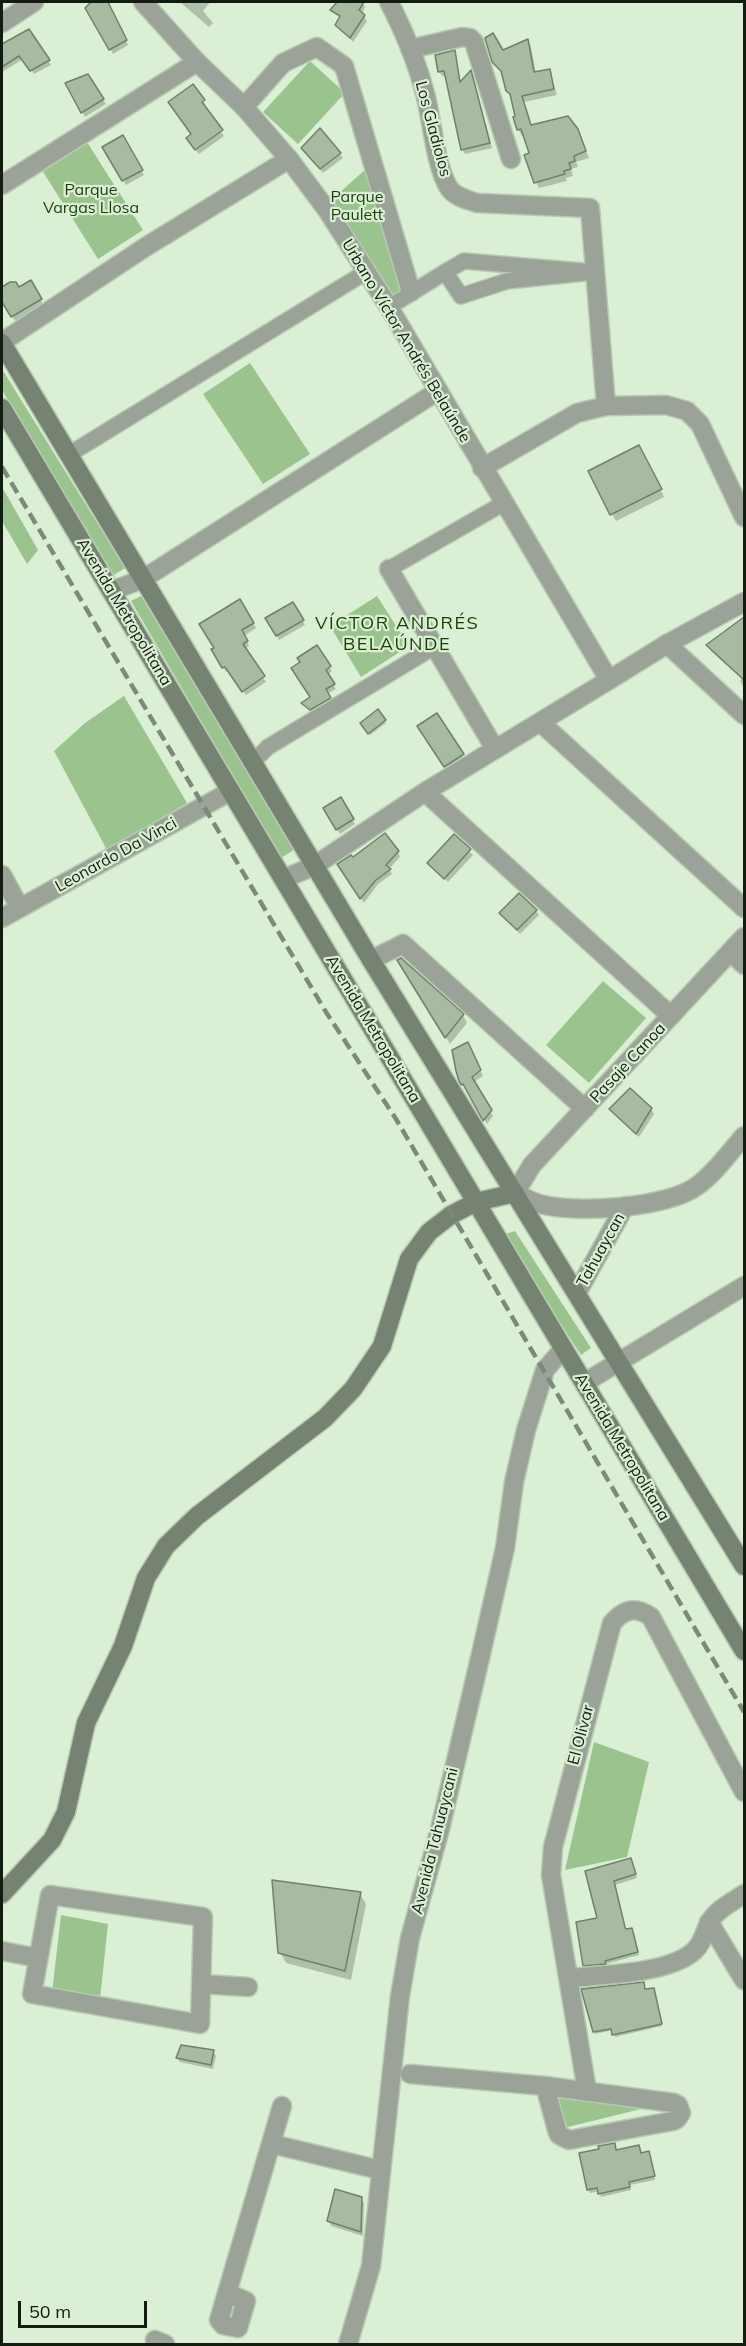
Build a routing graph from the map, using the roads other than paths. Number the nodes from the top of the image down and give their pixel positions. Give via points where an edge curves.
1 (34, 2) edge
2 (143, 2) edge
3 (389, 2) edge
4 (2, 23) edge
5 (410, 49) junction
6 (197, 62) junction
7 (244, 107) junction
8 (289, 159) junction
9 (512, 159) dead end
10 (2, 185) edge
11 (366, 272) junction
12 (445, 272) junction
13 (594, 272) junction
14 (411, 292) junction
15 (389, 307) junction
16 (2, 342) edge
17 (438, 391) junction
18 (606, 406) junction
19 (2, 408) edge
20 (68, 455) junction
21 (482, 468) junction
22 (504, 503) junction
23 (744, 517) edge
24 (389, 569) joint
25 (143, 579) junction
26 (111, 591) junction
27 (744, 602) edge
28 (667, 644) junction
29 (434, 647) junction
30 (609, 680) junction
31 (744, 715) edge
32 (540, 722) junction
33 (495, 749) junction
34 (253, 762) junction
35 (231, 791) junction
36 (425, 792) junction
37 (315, 866) junction
38 (2, 875) edge
39 (283, 879) junction
40 (20, 908) junction
41 (744, 908) edge
42 (2, 918) edge
43 (744, 937) edge
44 (731, 952) junction
45 (371, 960) junction
46 (744, 965) edge
47 (671, 1016) junction
48 (585, 1109) junction
49 (744, 1136) edge
50 (515, 1193) junction
51 (476, 1202) junction
52 (625, 1206) junction
53 (744, 1286) edge
54 (577, 1293) junction
55 (563, 1349) junction
56 (618, 1361) junction
57 (584, 1383) junction
58 (744, 1566) edge
59 (744, 1650) edge
60 (744, 1792) edge
61 (2, 1893) edge
62 (744, 1894) edge
63 (709, 1922) junction
64 (2, 1951) edge
65 (38, 1958) junction
66 (568, 1978) junction
67 (744, 1980) edge
68 (201, 1984) junction
69 (248, 1987) dead end
70 (410, 2074) dead end
71 (545, 2086) junction
72 (587, 2091) junction
73 (282, 2106) dead end
74 (272, 2144) junction
75 (381, 2170) junction
76 (227, 2293) dead end
77 (348, 2344) edge

1 - 4 street
2 - 6 street, Urbano Víctor Andrés Belaúnde
3 - 5 street, Los Gladiolos
5 - 9 street via 462,37 474,42
5 - 13 street, Los Gladiolos via 450,190 477,203 590,208
6 - 7 street, Urbano Víctor Andrés Belaúnde
6 - 10 street
7 - 8 street, Urbano Víctor Andrés Belaúnde
7 - 14 street via 283,63 318,47 344,66
8 - 11 street, Urbano Víctor Andrés Belaúnde
8 - 16 street
11 - 15 street, Urbano Víctor Andrés Belaúnde
11 - 20 street
12 - 13 street via 464,261
12 - 13 street via 461,297 507,281
12 - 14 street
13 - 18 street
14 - 15 street
15 - 17 street, Urbano Víctor Andrés Belaúnde
16 - 20 main road, Avenida Metropolitana
17 - 21 street, Urbano Víctor Andrés Belaúnde
17 - 25 street
18 - 21 street via 577,413
18 - 23 street via 666,405 687,411 700,424
19 - 26 main road, Avenida Metropolitana
20 - 25 main road, Avenida Metropolitana
21 - 22 street, Urbano Víctor Andrés Belaúnde
22 - 24 street
22 - 30 street, Urbano Víctor Andrés Belaúnde
24 - 29 street
25 - 26 street
25 - 34 main road, Avenida Metropolitana
26 - 35 main road, Avenida Metropolitana
27 - 28 street
28 - 30 street
28 - 31 street
29 - 33 street
29 - 34 street via 268,747
30 - 32 street
32 - 33 street
32 - 41 street
33 - 36 street
34 - 37 main road, Avenida Metropolitana
35 - 39 main road, Avenida Metropolitana
35 - 40 street, Leonardo Da Vinci
36 - 37 street
36 - 47 street
37 - 39 street
37 - 45 main road, Avenida Metropolitana
38 - 40 street
39 - 51 main road, Avenida Metropolitana
40 - 42 street, Leonardo Da Vinci
43 - 44 street, Pasaje Canoa
44 - 46 street
44 - 47 street, Pasaje Canoa
45 - 48 street via 403,944
45 - 50 main road, Avenida Metropolitana
47 - 48 street, Pasaje Canoa
48 - 50 street, Pasaje Canoa via 532,1165
49 - 52 street via 696,1187 678,1195
50 - 51 main road
50 - 52 street via 540,1204 581,1209
50 - 54 main road, Avenida Metropolitana
51 - 55 main road, Avenida Metropolitana
51 - 61 main road via 429,1232 409,1259 382,1346 353,1389 325,1418 197,1516 166,1546 146,1578 123,1646 86,1723 66,1812 52,1840
52 - 54 street, Tahuaycan
53 - 56 street
54 - 56 main road, Avenida Metropolitana
55 - 57 main road, Avenida Metropolitana
55 - 75 street, Avenida Tahuaycani via 545,1370 526,1430 480,1658 410,1938
56 - 57 street
56 - 58 main road, Avenida Metropolitana
57 - 59 main road, Avenida Metropolitana
60 - 66 street, El Olivar via 651,1617 642,1610 630,1609 620,1614 612,1623 553,1847 551,1875
62 - 63 street
63 - 66 street via 693,1952 676,1962 658,1968
63 - 67 street
64 - 65 street
65 - 68 street via 32,1994 200,2024
65 - 68 street via 50,1895 203,1917
66 - 72 street, El Olivar
68 - 69 street
70 - 71 street
71 - 72 street
71 - 72 street via 559,2135 569,2140 673,2121 681,2113 674,2103
73 - 74 street
74 - 75 street
74 - 76 street
75 - 77 street, Avenida Tahuaycani via 371,2266

